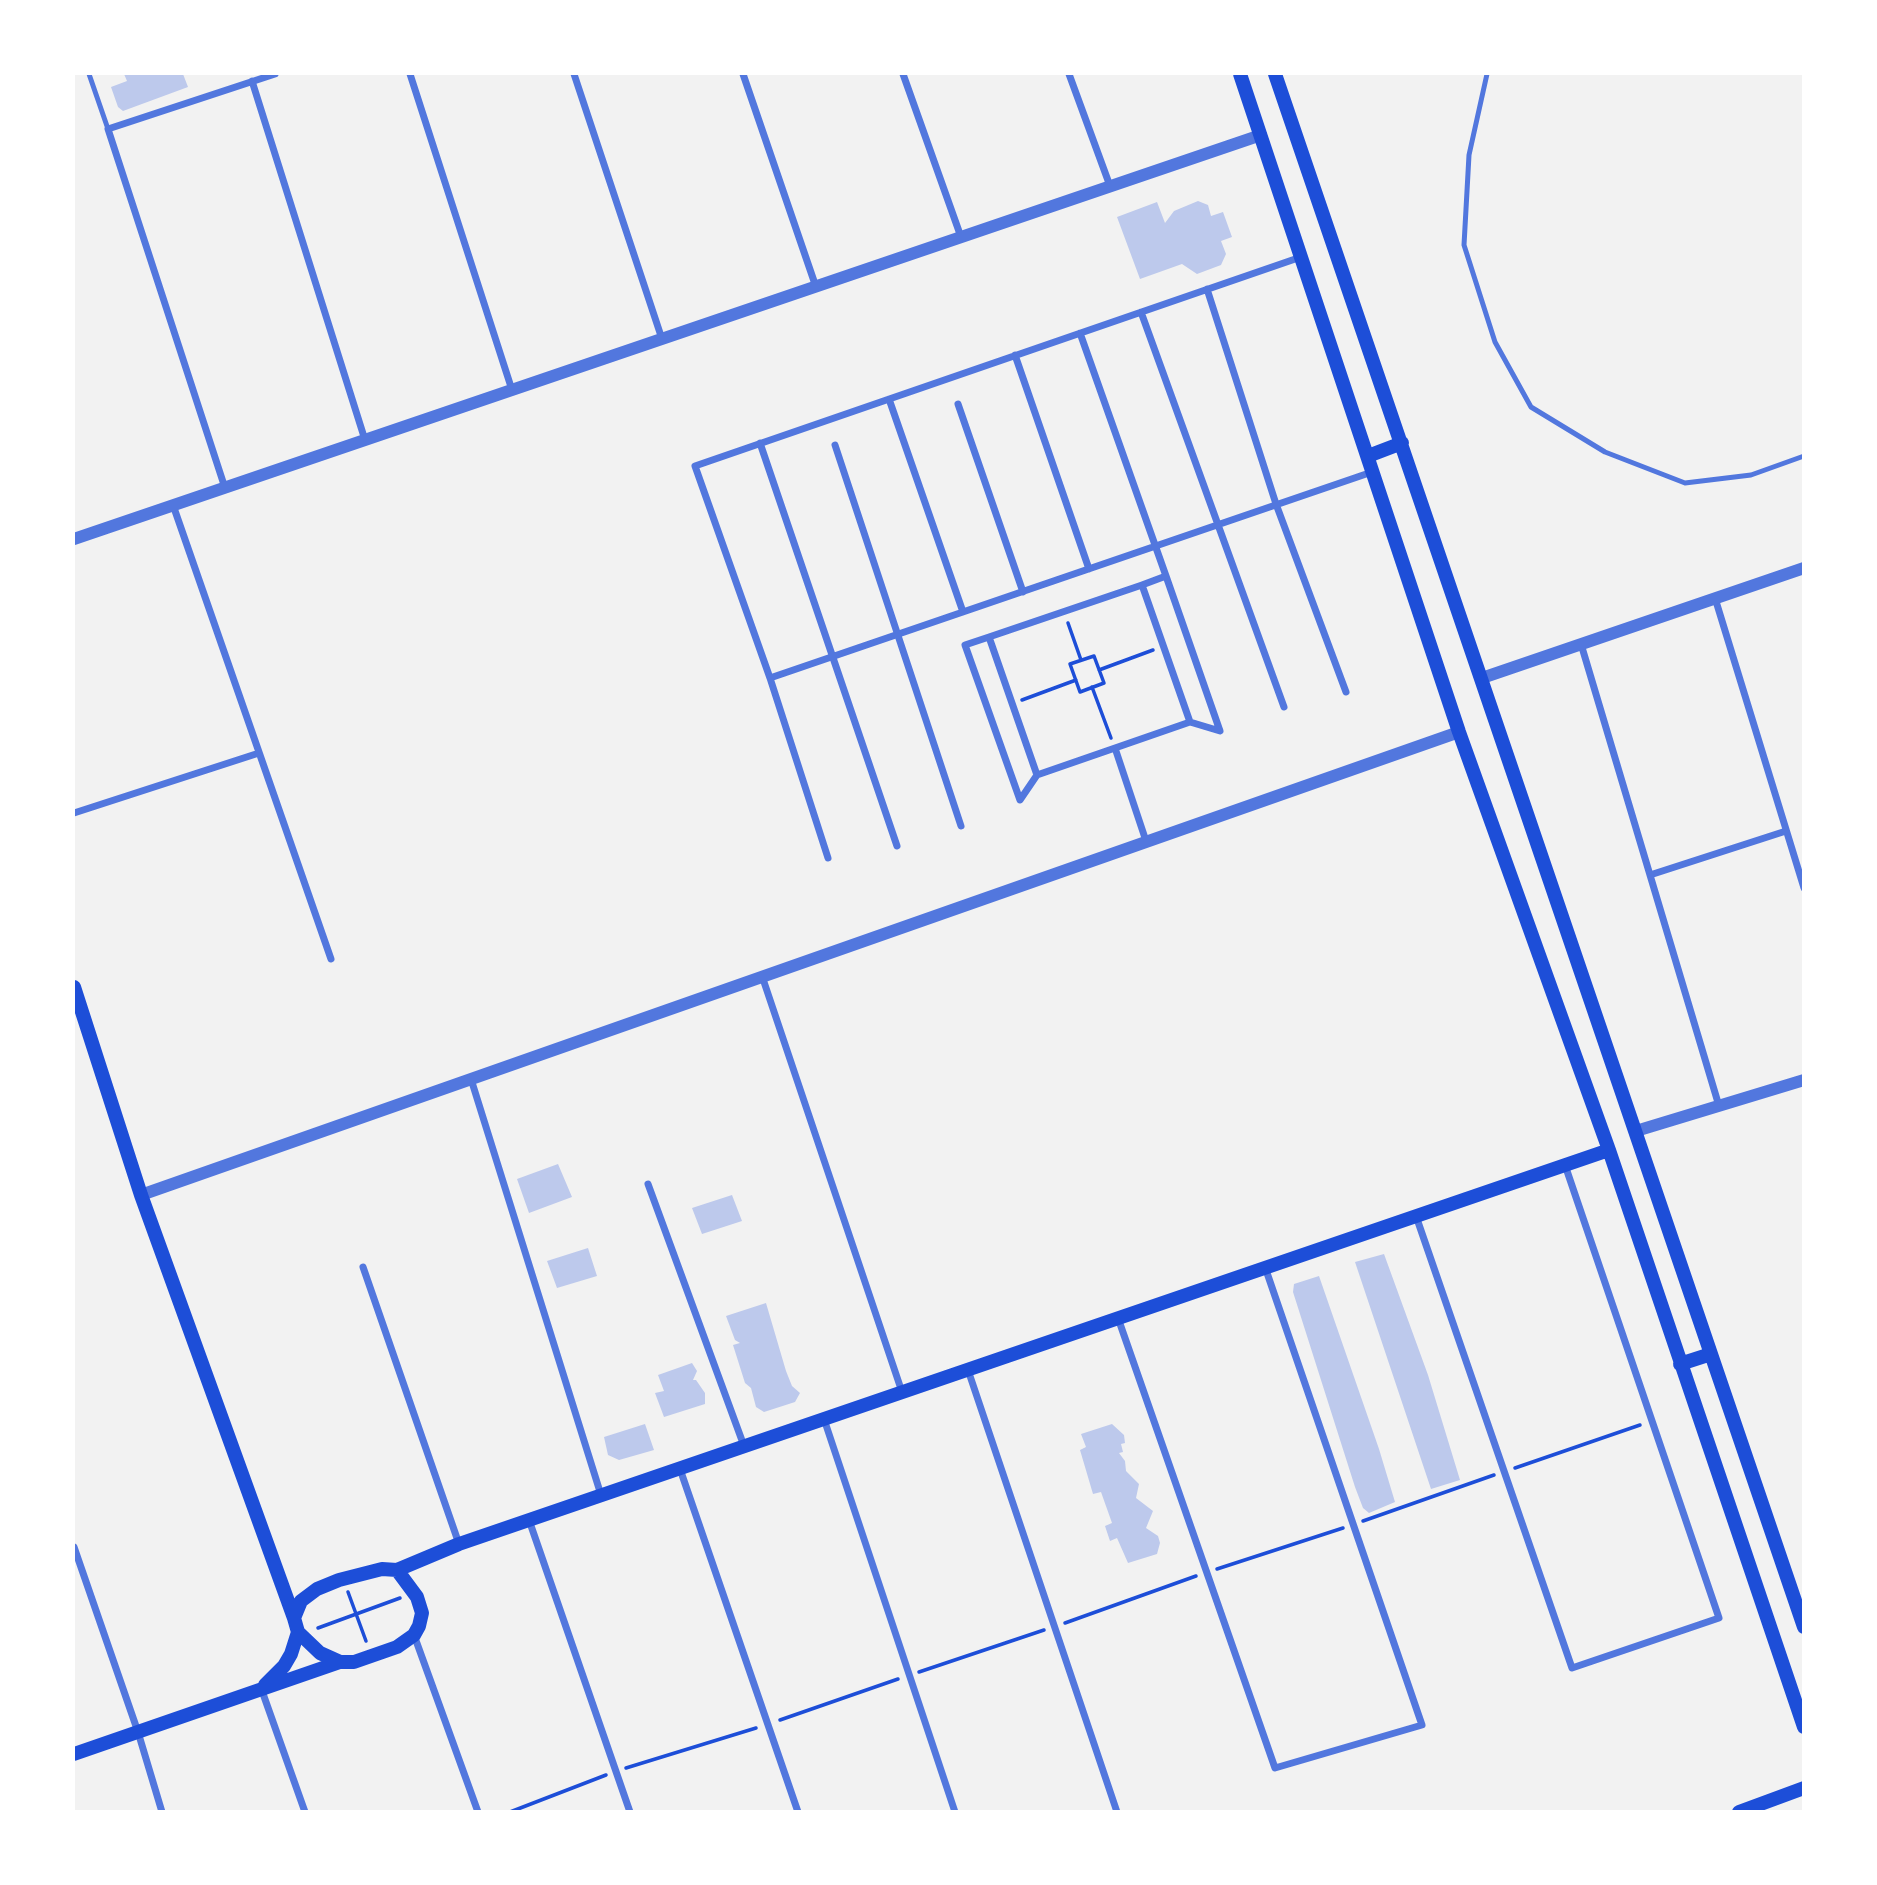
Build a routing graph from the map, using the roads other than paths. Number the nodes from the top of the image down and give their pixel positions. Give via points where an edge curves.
1 (89, 74) edge
2 (275, 74) edge
3 (410, 74) edge
4 (574, 74) edge
5 (743, 74) edge
6 (903, 74) edge
7 (1069, 74) edge
8 (1240, 74) edge
9 (1275, 74) edge
10 (1487, 74) edge
11 (252, 81) junction
12 (108, 130) junction
13 (1261, 135) junction
14 (1110, 186) junction
15 (961, 237) junction
16 (1302, 257) junction
17 (816, 287) junction
18 (1207, 289) junction
19 (1141, 312) junction
20 (1080, 333) junction
21 (662, 339) junction
22 (1015, 355) junction
23 (512, 390) junction
24 (889, 399) junction
25 (958, 404) dead end
26 (365, 440) junction
27 (760, 443) junction
28 (1402, 443) junction
29 (835, 445) dead end
30 (1368, 456) junction
31 (1804, 456) edge
32 (1373, 472) junction
33 (225, 488) junction
34 (1276, 504) junction
35 (173, 505) junction
36 (1217, 525) junction
37 (74, 539) edge
38 (1156, 546) junction
39 (1804, 568) edge
40 (1089, 569) junction
41 (1166, 576) junction
42 (1142, 585) junction
43 (1023, 592) junction
44 (1715, 598) junction
45 (964, 612) junction
46 (897, 635) junction
47 (989, 638) junction
48 (1581, 644) junction
49 (832, 657) junction
50 (770, 678) junction
51 (1482, 678) junction
52 (1346, 692) dead end
53 (1284, 707) dead end
54 (1190, 722) junction
55 (1459, 732) junction
56 (1115, 748) junction
57 (259, 753) junction
58 (1037, 775) junction
59 (74, 813) edge
60 (961, 826) dead end
61 (1786, 831) junction
62 (1146, 841) junction
63 (897, 846) dead end
64 (828, 858) dead end
65 (1650, 875) junction
66 (1804, 888) edge
67 (331, 959) dead end
68 (762, 976) junction
69 (74, 987) edge
70 (471, 1079) junction
71 (1804, 1080) edge
72 (1719, 1105) junction
73 (1636, 1131) junction
74 (1609, 1150) junction
75 (1565, 1164) junction
76 (648, 1184) dead end
77 (141, 1195) junction
78 (1416, 1215) junction
79 (363, 1267) dead end
80 (1265, 1267) junction
81 (1117, 1318) junction
82 (1711, 1354) junction
83 (1680, 1364) junction
84 (967, 1369) junction
85 (902, 1392) junction
86 (824, 1419) junction
87 (744, 1446) junction
88 (679, 1468) junction
89 (601, 1495) junction
90 (529, 1520) junction
91 (459, 1544) junction
92 (74, 1547) edge
93 (397, 1570) junction
94 (294, 1618) junction
95 (1804, 1627) edge
96 (299, 1633) junction
97 (414, 1635) junction
98 (340, 1662) junction
99 (261, 1688) junction
100 (1804, 1727) edge
101 (138, 1732) junction
102 (74, 1754) edge
103 (1804, 1788) edge
104 (162, 1811) edge
105 (305, 1811) edge
106 (478, 1811) edge
107 (630, 1811) edge
108 (798, 1811) edge
109 (955, 1811) edge
110 (1117, 1811) edge
111 (1739, 1811) edge

1 - 12 lane
2 - 11 street
3 - 23 street
4 - 21 street
5 - 17 street
6 - 15 street
7 - 14 street
8 - 13 main road
9 - 28 main road
10 - 31 lane via 1469,155 1464,245 1495,342 1531,407 1605,452 1685,483 1751,475
11 - 12 street
11 - 26 street
12 - 33 street
13 - 14 street
13 - 16 main road
14 - 15 street
15 - 17 street
16 - 18 street
16 - 30 main road
17 - 21 street
18 - 19 street
18 - 34 street
19 - 20 street
19 - 36 street
20 - 22 street
20 - 38 street
21 - 23 street
22 - 24 street
22 - 40 street
23 - 26 street
24 - 27 street
24 - 45 street
25 - 43 street
26 - 33 street
27 - 49 street
27 - 50 street via 695,466
28 - 30 main road
28 - 51 main road
29 - 46 street
30 - 32 main road
32 - 34 street
32 - 55 main road
33 - 35 street
34 - 36 street
34 - 52 street
35 - 37 street
35 - 57 street
36 - 38 street
36 - 53 street
38 - 40 street
38 - 41 street
39 - 44 street
40 - 43 street
41 - 42 street
41 - 54 street via 1220,731
42 - 47 street
42 - 54 street
43 - 45 street
44 - 48 street
44 - 61 street
45 - 46 street
46 - 49 street
46 - 60 street
47 - 58 street
47 - 58 street via 965,645 1020,800
48 - 51 street
48 - 65 street
49 - 50 street
49 - 63 street
50 - 64 street
51 - 73 main road
54 - 56 street
55 - 62 street
55 - 74 main road
56 - 58 street
56 - 62 street
57 - 59 street
57 - 67 street
61 - 65 street
61 - 66 street
62 - 68 street
65 - 72 street
68 - 70 street
68 - 85 street
69 - 77 main road
70 - 77 street
70 - 89 street
71 - 72 street
72 - 73 street
73 - 82 main road
74 - 75 main road
74 - 83 main road
75 - 78 main road
75 - 78 street via 1719,1618 1572,1668
76 - 87 street
77 - 94 main road
78 - 80 main road
79 - 91 street
80 - 81 main road
80 - 81 street via 1422,1725 1275,1768
81 - 84 main road
82 - 83 main road
82 - 95 main road
83 - 100 main road
84 - 85 main road
84 - 110 street
85 - 86 main road
86 - 87 main road
86 - 109 street
87 - 88 main road
88 - 89 main road
88 - 108 street
89 - 90 main road
90 - 91 main road
90 - 107 street
91 - 93 main road
92 - 101 street
93 - 94 main road via 343,1578 317,1589 301,1601
93 - 97 main road via 415,1593 422,1613
94 - 96 main road
96 - 98 main road via 320,1653
96 - 99 main road via 284,1666
97 - 98 main road via 397,1647 354,1662
97 - 106 street
98 - 99 main road
99 - 101 main road
99 - 105 street
101 - 102 main road
101 - 104 street
103 - 111 main road

